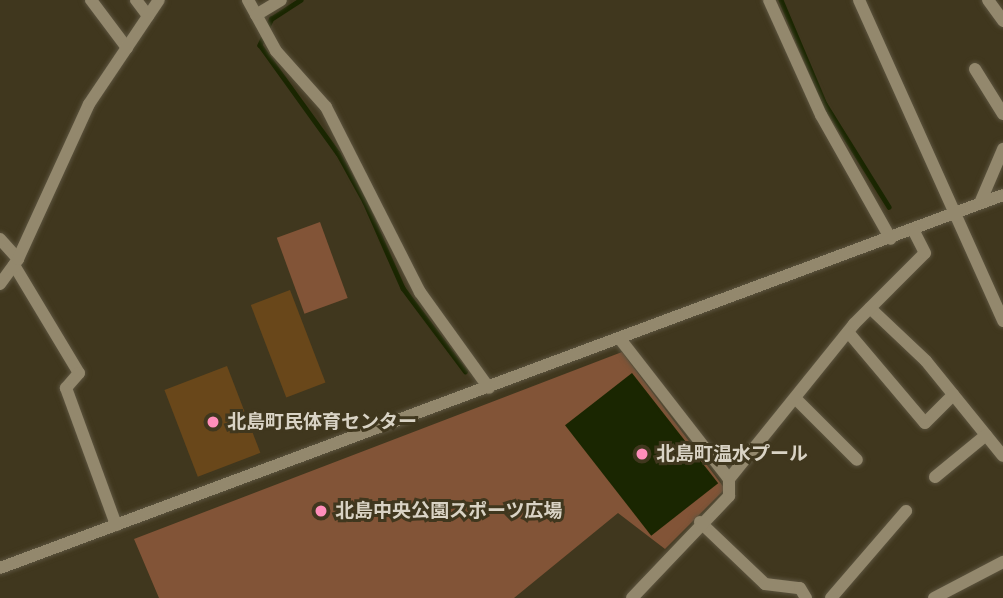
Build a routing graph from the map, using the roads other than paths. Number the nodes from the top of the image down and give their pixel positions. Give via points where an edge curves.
1 (91, 0) edge
2 (136, 0) edge
3 (159, 0) edge
4 (248, 0) edge
5 (281, 0) edge
6 (769, 0) edge
7 (859, 0) edge
8 (995, 5) edge
9 (256, 15) junction
10 (148, 16) junction
11 (1003, 21) edge
12 (127, 48) junction
13 (975, 69) dead end
14 (1003, 114) edge
15 (1003, 149) edge
16 (1003, 195) edge
17 (980, 203) junction
18 (954, 216) junction
19 (914, 231) junction
20 (0, 239) edge
21 (891, 239) junction
22 (16, 262) junction
23 (0, 284) edge
24 (870, 308) junction
25 (1003, 321) edge
26 (848, 332) junction
27 (620, 339) junction
28 (489, 388) junction
29 (953, 395) junction
30 (796, 399) junction
31 (986, 435) junction
32 (1003, 456) edge
33 (858, 460) dead end
34 (935, 477) dead end
35 (729, 479) junction
36 (906, 511) dead end
37 (700, 522) junction
38 (116, 526) junction
39 (1003, 562) edge
40 (0, 568) edge
41 (632, 598) edge
42 (806, 598) edge
43 (831, 598) edge
44 (934, 598) edge

1 - 12 street
2 - 10 street
3 - 10 street
4 - 9 street
5 - 9 street
6 - 21 street via 821,115
7 - 18 street
8 - 11 street
9 - 28 street via 276,51 326,107 420,292
10 - 12 street
12 - 22 street via 89,104
13 - 14 street
15 - 17 street
16 - 17 street
17 - 18 street
18 - 19 street
18 - 25 street
19 - 21 street
19 - 24 street via 925,253
20 - 22 street
21 - 27 street
22 - 23 street
22 - 38 street via 79,373 66,388
24 - 26 street
24 - 29 street
26 - 29 street via 925,423
26 - 30 street
27 - 28 street
27 - 35 street
28 - 38 street
29 - 31 street
30 - 33 street
30 - 35 street
31 - 32 street
31 - 34 street
35 - 37 street via 729,496
36 - 43 street
37 - 41 street via 668,566
37 - 42 street via 765,584 800,588
38 - 40 street
39 - 44 street

